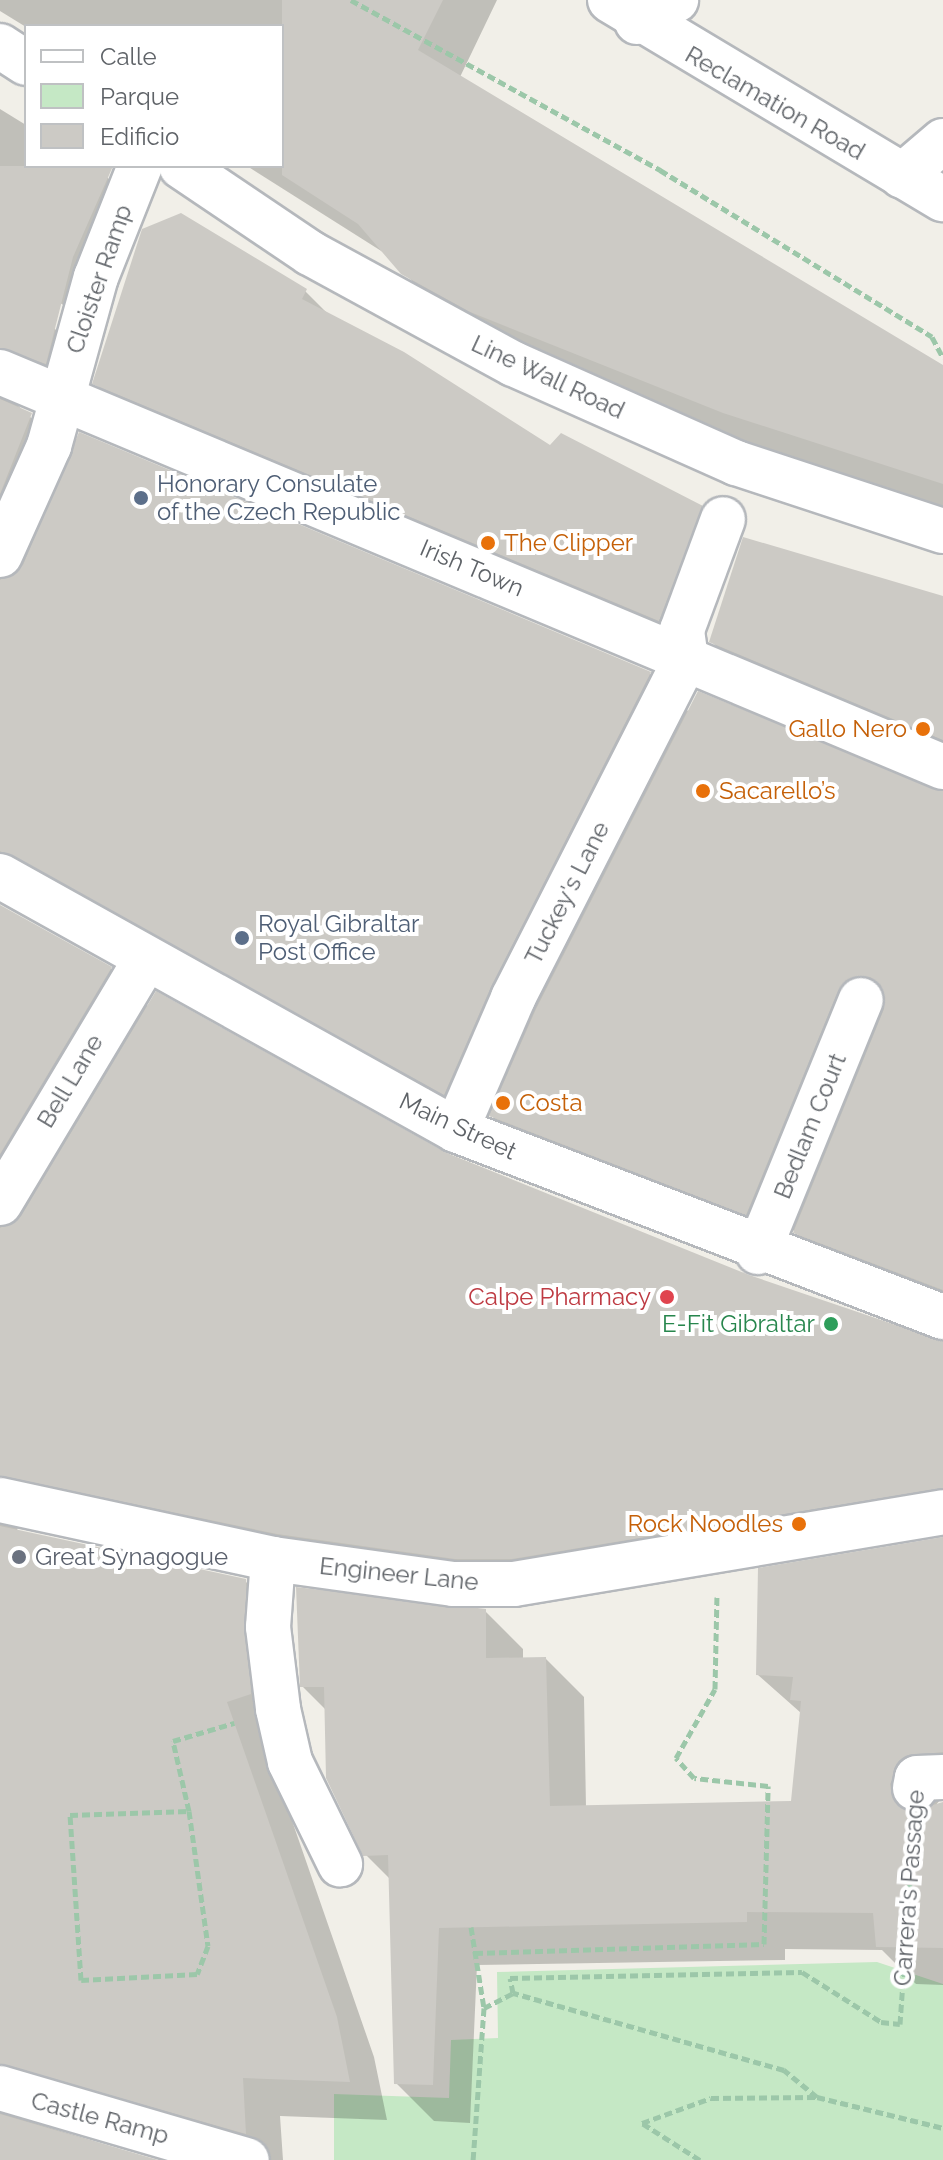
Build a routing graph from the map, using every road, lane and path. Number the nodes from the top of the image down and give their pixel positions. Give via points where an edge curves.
1 (351, 0) edge
2 (676, 0) edge
3 (623, 11) edge
4 (0, 46) edge
5 (24, 62) edge
6 (943, 141) edge
7 (139, 168) edge
8 (184, 168) edge
9 (902, 176) junction
10 (943, 199) edge
11 (943, 358) edge
12 (0, 372) edge
13 (61, 392) junction
14 (723, 519) dead end
15 (943, 531) edge
16 (0, 555) edge
17 (686, 659) junction
18 (943, 767) edge
19 (0, 876) edge
20 (144, 962) junction
21 (861, 1000) dead end
22 (456, 1130) junction
23 (0, 1203) edge
24 (758, 1252) junction
25 (943, 1317) edge
26 (0, 1500) edge
27 (943, 1512) edge
28 (715, 1550) junction
29 (273, 1559) junction
30 (278, 1709) junction
31 (929, 1783) edge
32 (189, 1811) junction
33 (340, 1864) dead end
34 (471, 1927) dead end
35 (475, 1953) junction
36 (513, 1993) junction
37 (484, 2008) junction
38 (0, 2088) edge
39 (817, 2097) junction
40 (943, 2128) edge
41 (247, 2160) edge
42 (473, 2160) edge
43 (700, 2160) edge

1 - 11 path via 673,178 932,337
2 - 3 street
3 - 9 street, Reclamation Road
4 - 5 street
6 - 9 street
7 - 13 street, Cloister Ramp
8 - 15 street, Line Wall Road via 310,253 514,364 736,463
9 - 10 street, Reclamation Road
12 - 13 street, Irish Town
13 - 16 street, Cloister Ramp via 49,446
13 - 17 street, Irish Town
14 - 17 street via 682,630
17 - 18 street, Irish Town
17 - 22 street, Tuckey's Lane via 513,998
19 - 20 street, Main Street
20 - 22 street, Main Street
20 - 23 street, Bell Lane
21 - 24 street, Bedlam Court
22 - 24 street, Main Street
24 - 25 street, Main Street
26 - 29 street, Engineer Lane
27 - 28 street, Engineer Lane
28 - 29 street, Engineer Lane via 514,1584 453,1584
28 - 35 path via 715,1689 676,1758 694,1778 768,1786 764,1944
29 - 30 street via 268,1627
30 - 32 path via 173,1741
30 - 33 street via 290,1762
31 - 36 path, Carrera's Passage via 900,2024 881,2022 802,1972 510,1978
32 - 32 path via 208,1946 197,1974 81,1980 70,1815
34 - 35 path
35 - 37 path
36 - 37 path
36 - 39 path via 784,2070
37 - 42 path
38 - 41 street, Castle Ramp
39 - 40 path
39 - 43 path via 711,2098 642,2123

